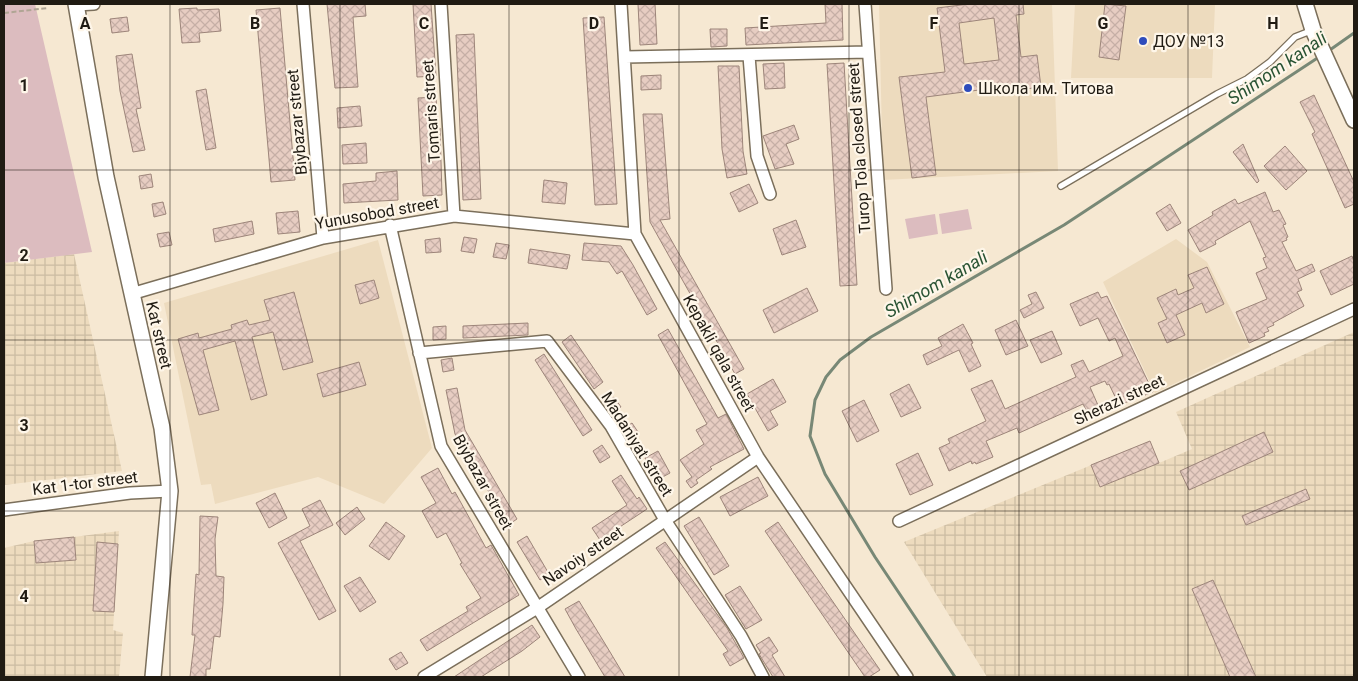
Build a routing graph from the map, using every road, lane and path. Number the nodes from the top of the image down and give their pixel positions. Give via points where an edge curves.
1 (76, 4) edge
2 (94, 4) edge
3 (304, 4) edge
4 (441, 4) edge
5 (621, 4) edge
6 (865, 4) edge
7 (1304, 4) edge
8 (48, 8) dead end
9 (4, 12) edge
10 (1315, 33) junction
11 (868, 52) junction
12 (749, 56) junction
13 (625, 57) junction
14 (1354, 120) edge
15 (1061, 186) dead end
16 (770, 194) dead end
17 (454, 216) junction
18 (390, 225) junction
19 (636, 234) junction
20 (323, 238) junction
21 (886, 289) dead end
22 (131, 294) junction
23 (1354, 309) edge
24 (419, 353) junction
25 (758, 457) junction
26 (170, 491) junction
27 (4, 510) edge
28 (664, 520) junction
29 (899, 521) dead end
30 (537, 608) junction
31 (153, 677) edge
32 (424, 677) edge
33 (579, 677) edge
34 (763, 677) edge
35 (907, 677) edge

1 - 2 street
1 - 22 street, Kat street via 106,177
3 - 20 street, Biybazar street
4 - 17 street, Tomaris street
5 - 13 street, Kepakli qala street
6 - 11 street, Turop Tola closed street
7 - 10 street
8 - 9 path
10 - 14 street
10 - 15 lane via 1296,37 1247,79
11 - 12 street
11 - 21 street, Turop Tola closed street
12 - 13 street
12 - 16 street via 757,156
13 - 19 street, Kepakli qala street
17 - 18 street, Yunusobod street
17 - 19 street, Yunusobod street
18 - 20 street, Yunusobod street
18 - 24 street, Biybazar street
19 - 25 street, Kepakli qala street
20 - 22 street, Yunusobod street
22 - 26 street, Kat street via 162,428
23 - 29 street, Sherazi street
24 - 28 street, Madaniyat street via 547,341 611,426
24 - 30 street, Biybazar street via 441,446
25 - 28 street, Navoiy street
25 - 35 street, Kepakli qala street
26 - 27 street, Kat 1-tor street via 130,493
26 - 31 street, Kat street
28 - 30 street, Navoiy street
28 - 34 street, Madaniyat street via 741,636
30 - 32 street, Navoiy street
30 - 33 street, Biybazar street

